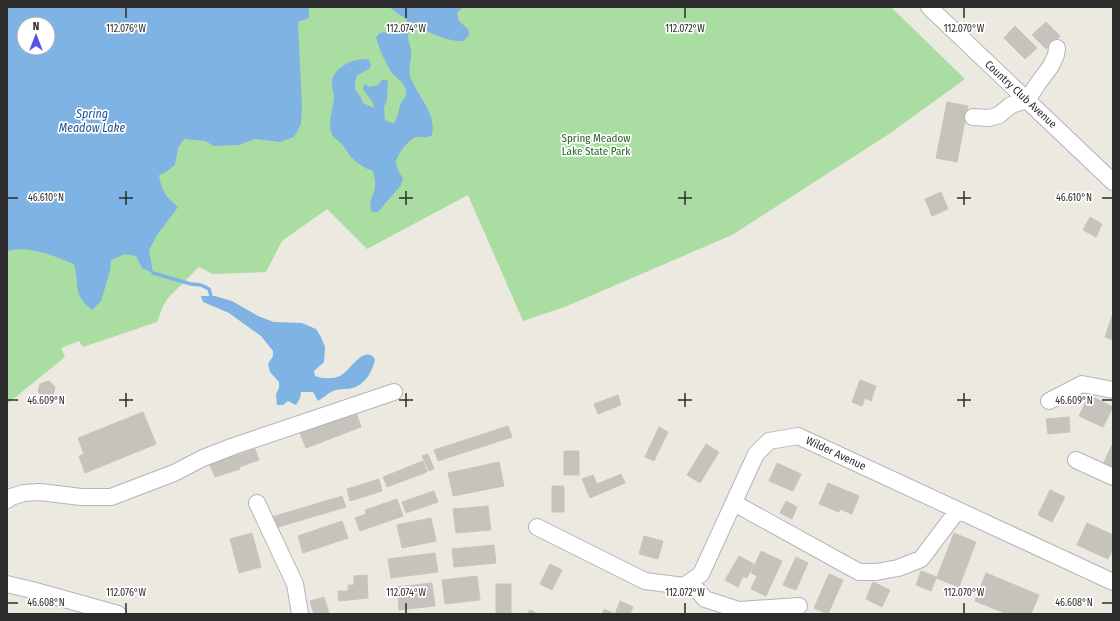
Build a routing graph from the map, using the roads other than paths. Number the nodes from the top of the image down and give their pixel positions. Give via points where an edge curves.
1 (934, 9) edge
2 (1057, 48) dead end
3 (1027, 100) junction
4 (973, 117) dead end
5 (1113, 182) edge
6 (1113, 390) edge
7 (394, 392) dead end
8 (1049, 401) dead end
9 (1076, 460) dead end
10 (1113, 477) edge
11 (7, 500) edge
12 (257, 503) dead end
13 (734, 503) junction
14 (958, 510) junction
15 (537, 527) dead end
16 (690, 582) junction
17 (1113, 582) edge
18 (7, 584) edge
19 (799, 606) dead end
20 (118, 614) edge
21 (300, 614) edge

1 - 3 street, Country Club Avenue
2 - 3 street via 1051,66
3 - 4 street via 990,118
3 - 5 street, Country Club Avenue
6 - 8 street via 1082,384
7 - 11 street via 234,446 111,497 81,497 40,492 11,496
9 - 10 street
12 - 21 street via 295,584
13 - 14 street via 859,572 898,568 920,559
13 - 14 street, Wilder Avenue via 756,454 769,441 798,436
13 - 16 street, Wilder Avenue via 701,574
14 - 17 street, Wilder Avenue
15 - 16 street via 644,581 684,586
16 - 19 street via 705,599 739,610
18 - 20 street

